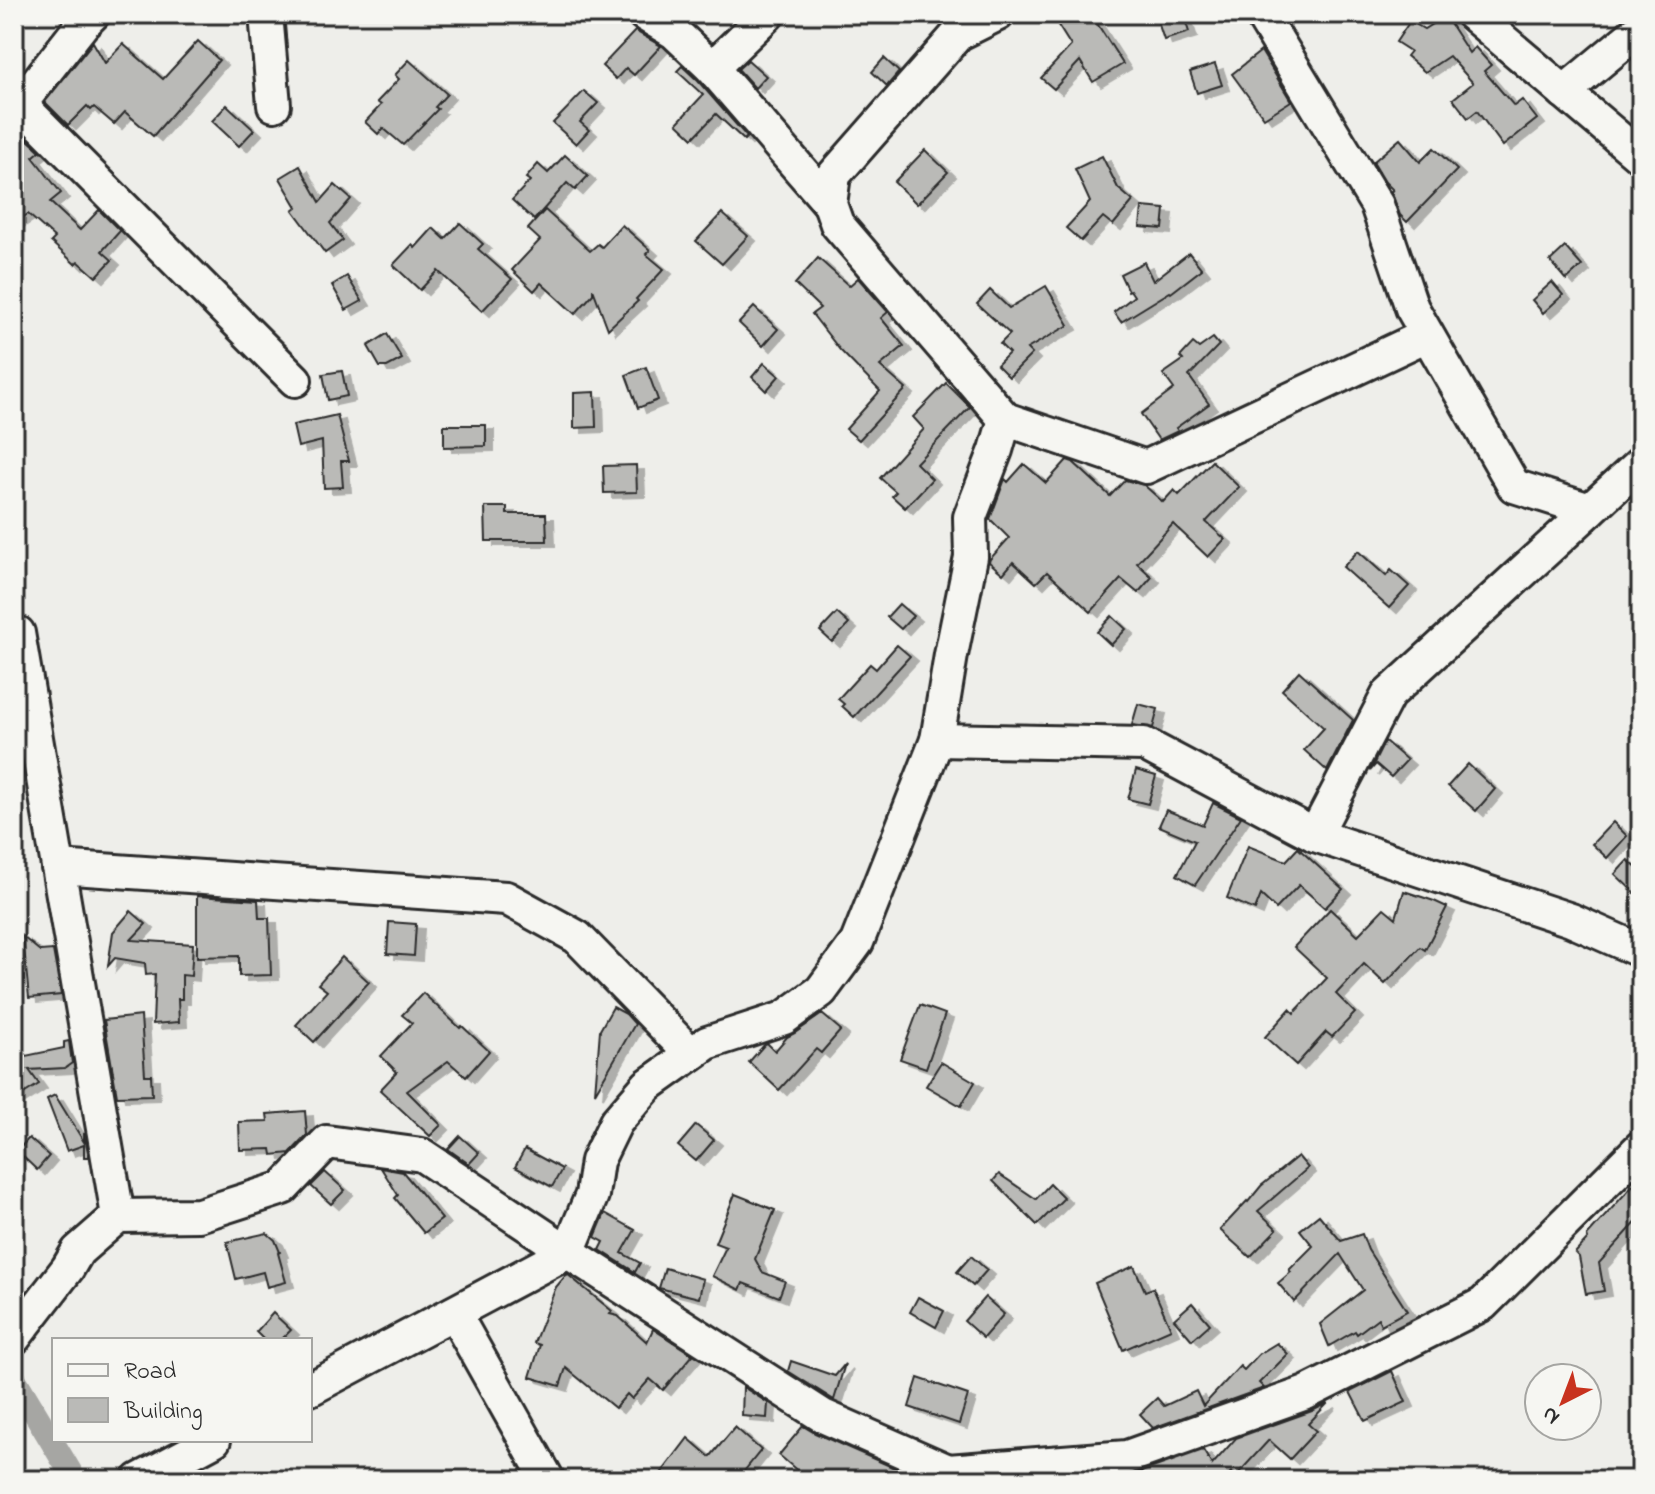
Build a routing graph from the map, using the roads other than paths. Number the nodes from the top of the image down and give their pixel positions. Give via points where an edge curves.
1 (93, 14) edge
2 (266, 14) edge
3 (644, 14) edge
4 (768, 14) edge
5 (998, 14) edge
6 (1261, 14) edge
7 (1472, 14) edge
8 (1641, 28) edge
9 (712, 68) junction
10 (1564, 92) junction
11 (274, 105) dead end
12 (17, 106) edge
13 (1641, 157) edge
14 (830, 204) junction
15 (1427, 335) junction
16 (295, 380) dead end
17 (1005, 419) junction
18 (1641, 463) edge
19 (1590, 510) junction
20 (14, 634) edge
21 (937, 740) junction
22 (1315, 835) junction
23 (58, 867) junction
24 (1641, 951) edge
25 (691, 1054) junction
26 (1641, 1147) edge
27 (118, 1216) junction
28 (568, 1252) junction
29 (454, 1313) junction
30 (14, 1338) edge
31 (312, 1388) edge
32 (210, 1442) edge
33 (949, 1476) edge
34 (139, 1480) edge
35 (548, 1480) edge

1 - 12 street
2 - 11 street
3 - 9 street via 674,32
4 - 9 street
5 - 14 street via 958,34 948,45 834,175
6 - 15 street via 1377,205 1412,308
7 - 10 street
8 - 10 street
9 - 14 street
10 - 13 street
12 - 16 street
14 - 17 street via 837,224
15 - 17 street via 1146,467
15 - 19 street via 1514,486
17 - 21 street via 970,517 971,557
18 - 19 street
19 - 22 street via 1388,695
20 - 23 street via 18,633
21 - 22 street via 1144,744
21 - 25 street via 857,942 821,991 784,1018 707,1043
22 - 24 street via 1571,920
23 - 25 street via 506,898 577,937
23 - 27 street
25 - 28 street via 648,1085 616,1122 597,1161 592,1195
26 - 33 street via 1483,1304 1306,1393 1127,1457
27 - 28 street via 199,1215 283,1188 327,1142 422,1155
27 - 30 street via 78,1251
28 - 29 street
28 - 33 street via 823,1416
29 - 31 street
29 - 35 street
32 - 34 street

